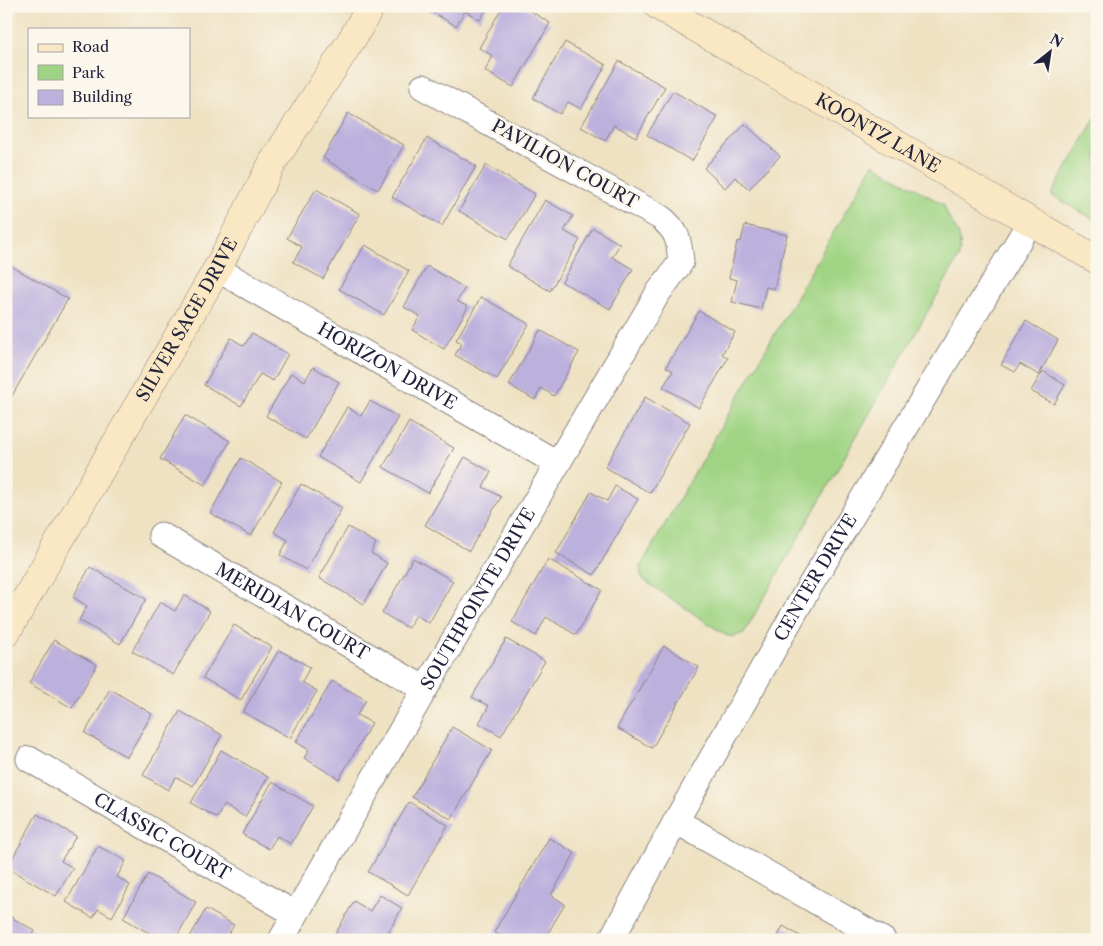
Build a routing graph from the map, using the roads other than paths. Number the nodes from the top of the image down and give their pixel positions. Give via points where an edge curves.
1 (371, 6) edge
2 (658, 6) edge
3 (423, 87) dead end
4 (1030, 222) junction
5 (1097, 260) edge
6 (680, 262) joint
7 (216, 269) junction
8 (557, 463) junction
9 (161, 535) dead end
10 (6, 633) edge
11 (425, 689) junction
12 (30, 759) dead end
13 (676, 821) junction
14 (296, 914) junction
15 (280, 940) edge
16 (611, 940) edge
17 (883, 940) edge

1 - 7 street, SILVER SAGE DRIVE via 273,162
2 - 4 street, KOONTZ LANE
3 - 6 street, PAVILION COURT via 660,217 672,226 679,241
4 - 5 street, KOONTZ LANE
4 - 13 street, CENTER DRIVE via 805,594
6 - 8 street, SOUTHPOINTE DRIVE via 658,293
7 - 8 street, HORIZON DRIVE
7 - 10 street, SILVER SAGE DRIVE
8 - 11 street, SOUTHPOINTE DRIVE
9 - 11 street, MERIDIAN COURT
11 - 14 street, SOUTHPOINTE DRIVE
12 - 14 street, CLASSIC COURT
13 - 16 street, CENTER DRIVE
13 - 17 street
14 - 15 street, SOUTHPOINTE DRIVE

